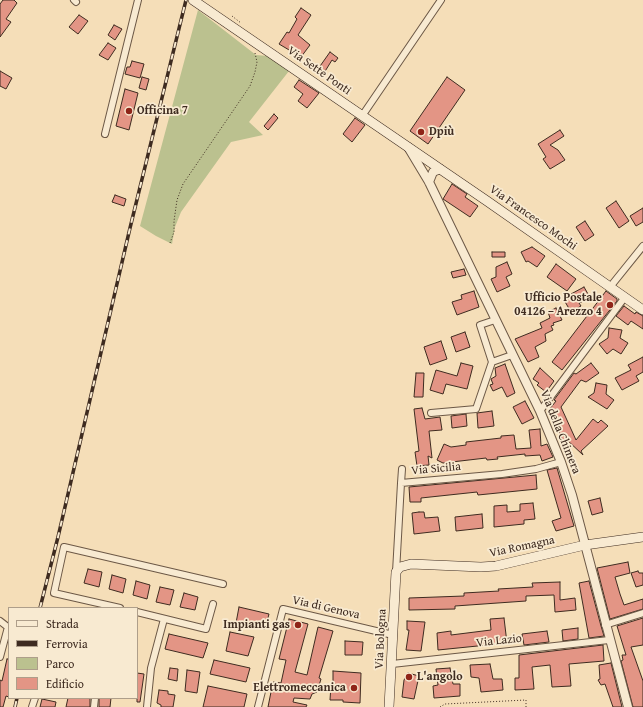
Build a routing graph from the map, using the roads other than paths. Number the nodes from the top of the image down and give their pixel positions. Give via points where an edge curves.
1 (138, 0) edge
2 (193, 0) edge
3 (201, 0) edge
4 (442, 0) edge
5 (217, 15) junction
6 (362, 116) junction
7 (105, 134) dead end
8 (408, 147) junction
9 (440, 169) junction
10 (429, 182) junction
11 (643, 246) edge
12 (610, 287) junction
13 (625, 297) junction
14 (643, 310) edge
15 (495, 320) junction
16 (512, 355) junction
17 (492, 362) junction
18 (540, 410) junction
19 (431, 413) dead end
20 (561, 462) junction
21 (402, 469) dead end
22 (401, 483) junction
23 (643, 537) edge
24 (585, 545) junction
25 (396, 572) junction
26 (223, 584) dead end
27 (213, 604) dead end
28 (113, 607) edge
29 (138, 612) edge
30 (643, 614) edge
31 (164, 619) junction
32 (0, 622) edge
33 (605, 625) junction
34 (8, 628) edge
35 (393, 635) junction
36 (609, 640) junction
37 (0, 658) edge
38 (392, 664) junction
39 (146, 707) edge
40 (258, 707) edge
41 (389, 707) edge
42 (628, 707) edge

1 - 7 street
2 - 5 main road, Via Sette Ponti
3 - 5 main road, Via Sette Ponti
4 - 6 street
5 - 6 main road, Via Sette Ponti
6 - 8 main road, Via Sette Ponti
8 - 9 main road, Via Francesco Mochi
8 - 10 street, Via della Chimera
9 - 10 street via 433,172
9 - 12 main road, Via Francesco Mochi
10 - 15 street, Via della Chimera
11 - 12 street
12 - 13 main road, Via Francesco Mochi
13 - 14 main road, Via Francesco Mochi
13 - 18 street
15 - 16 street, Via della Chimera
15 - 17 street via 480,324
16 - 17 street
16 - 18 street, Via della Chimera
17 - 19 street via 476,409
18 - 20 street, Via della Chimera
20 - 22 street, Via Sicilia via 502,474
20 - 24 street, Via della Chimera
21 - 22 street
22 - 25 street, Via Sicilia
23 - 24 main road, Via Romagna
24 - 25 main road, Via Romagna via 496,566 404,564
24 - 33 street, Via della Chimera
25 - 35 main road, Via Bologna
26 - 28 street via 64,547 54,593
27 - 31 street via 206,629
29 - 31 street
30 - 33 street
31 - 39 street
32 - 34 street
33 - 36 street, Via della Chimera
34 - 37 street
35 - 38 main road, Via Bologna
35 - 40 street, Via di Genova via 283,609
36 - 38 street, Via Lazio
36 - 42 street, Via della Chimera
38 - 41 main road, Via Bologna

